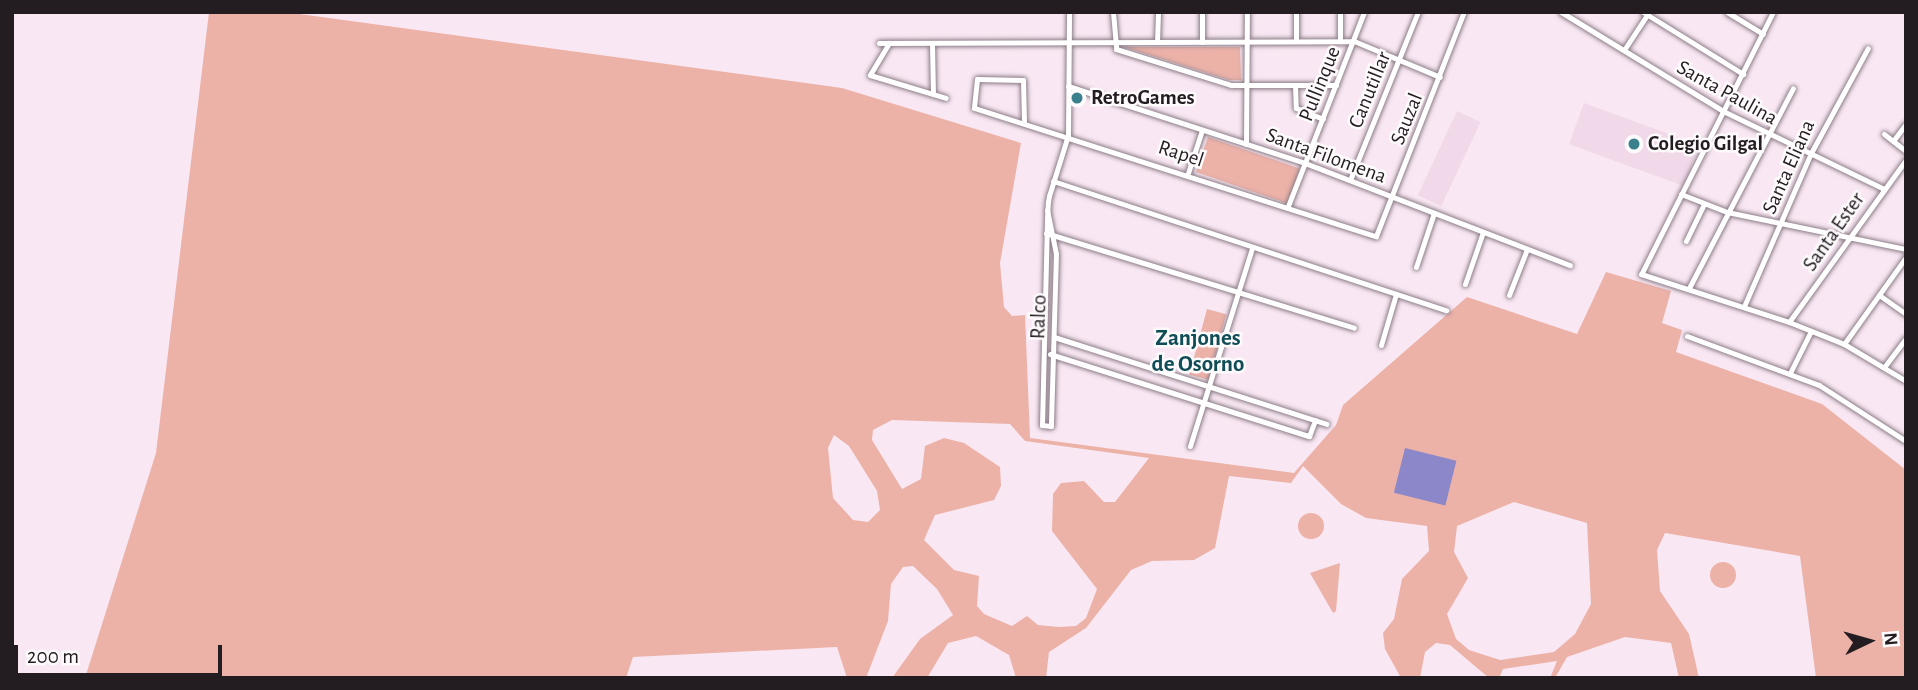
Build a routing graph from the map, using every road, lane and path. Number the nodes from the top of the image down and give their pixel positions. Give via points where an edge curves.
1 (1069, 12) edge
2 (1113, 12) edge
3 (1158, 12) edge
4 (1202, 12) edge
5 (1247, 12) edge
6 (1296, 12) edge
7 (1340, 12) edge
8 (1364, 12) edge
9 (1418, 12) edge
10 (1464, 12) edge
11 (1561, 12) edge
12 (1727, 12) edge
13 (1773, 12) edge
14 (1646, 13) edge
15 (1763, 34) junction
16 (1340, 40) junction
17 (1247, 41) junction
18 (1296, 41) junction
19 (1354, 41) junction
20 (1157, 42) junction
21 (1202, 42) junction
22 (879, 43) dead end
23 (889, 43) junction
24 (932, 43) junction
25 (1069, 43) junction
26 (1113, 43) junction
27 (1868, 48) dead end
28 (1624, 50) junction
29 (1400, 60) junction
30 (1743, 74) junction
31 (1440, 77) junction
32 (1295, 85) junction
33 (1336, 85) junction
34 (1069, 86) junction
35 (1247, 86) junction
36 (1793, 88) dead end
37 (933, 94) junction
38 (946, 98) dead end
39 (1723, 111) junction
40 (1323, 119) junction
41 (1024, 121) junction
42 (1906, 124) edge
43 (1202, 130) junction
44 (1766, 134) junction
45 (1884, 134) dead end
46 (1068, 135) junction
47 (1893, 141) junction
48 (1246, 144) junction
49 (1906, 151) edge
50 (1811, 153) junction
51 (1906, 160) edge
52 (1305, 163) junction
53 (1188, 173) junction
54 (1350, 180) junction
55 (1053, 181) junction
56 (1884, 189) junction
57 (1681, 194) junction
58 (1393, 197) junction
59 (1704, 204) junction
60 (1288, 206) junction
61 (1047, 210) junction
62 (1727, 212) junction
63 (1434, 213) junction
64 (1780, 223) junction
65 (1482, 232) junction
66 (1046, 233) junction
67 (1055, 234) junction
68 (1376, 236) joint
69 (1850, 238) junction
70 (1686, 241) dead end
71 (1252, 248) junction
72 (1527, 249) junction
73 (1906, 249) edge
74 (1906, 257) edge
75 (1570, 265) dead end
76 (1416, 267) dead end
77 (1465, 284) dead end
78 (1689, 288) junction
79 (1238, 290) junction
80 (1396, 294) junction
81 (1508, 295) dead end
82 (1879, 295) junction
83 (1745, 304) junction
84 (1446, 310) dead end
85 (1906, 314) edge
86 (1789, 322) junction
87 (1354, 328) dead end
88 (1811, 331) junction
89 (1044, 336) junction
90 (1687, 336) dead end
91 (1054, 337) junction
92 (1906, 338) edge
93 (1844, 344) junction
94 (1381, 345) dead end
95 (1043, 354) junction
96 (1053, 354) junction
97 (1885, 366) junction
98 (1790, 373) junction
99 (1181, 377) junction
100 (1906, 381) edge
101 (1208, 386) junction
102 (1176, 394) junction
103 (1203, 402) junction
104 (1315, 420) junction
105 (1326, 424) dead end
106 (1906, 441) edge
107 (1190, 446) dead end

1 - 25 street, Ralco
2 - 26 street
3 - 20 street
4 - 21 street
5 - 17 street
6 - 18 street
7 - 16 street
8 - 19 street, Pullinque
9 - 29 street, Canutillar
10 - 31 street, Sauzal
11 - 28 street, Santa Paulina
12 - 15 street
13 - 15 street
14 - 28 street
14 - 30 street
15 - 30 street
16 - 18 street
16 - 19 street
17 - 18 street
17 - 21 street
17 - 35 street
19 - 29 street
19 - 33 street, Pullinque
20 - 21 street
20 - 26 street
22 - 23 street
23 - 24 street
23 - 37 street via 870,75
24 - 25 street
24 - 37 street
25 - 26 street
25 - 34 street, Ralco
26 - 35 street via 1116,49 1153,61
27 - 50 street, Santa Eliana
28 - 39 street, Santa Paulina
29 - 31 street
29 - 54 street, Canutillar
30 - 39 street
31 - 58 street, Sauzal
32 - 33 street
32 - 35 street
32 - 40 street via 1297,109
33 - 40 street, Pullinque
34 - 43 street, Santa Filomena
34 - 46 street, Ralco
35 - 48 street
36 - 44 street
37 - 38 street
39 - 44 street, Santa Paulina
39 - 57 street
40 - 52 street, Pullinque
41 - 41 street, Rapel via 974,107 976,79 1023,80
41 - 46 street, Rapel
42 - 47 street
43 - 48 street, Santa Filomena
43 - 53 street
44 - 50 street, Santa Paulina
44 - 62 street
45 - 47 street
46 - 53 street, Rapel
46 - 55 street, Ralco
47 - 49 street
48 - 52 street, Santa Filomena
50 - 56 street, Santa Paulina
50 - 64 street, Santa Eliana
51 - 56 street, Santa Ester
52 - 54 street, Santa Filomena
52 - 60 street, Pullinque
53 - 60 street, Rapel
54 - 58 street, Santa Filomena
55 - 61 street, Ralco
55 - 71 street
56 - 69 street, Santa Ester
57 - 59 street
57 - 78 street via 1641,274
58 - 63 street, Santa Filomena
58 - 68 street, Sauzal
59 - 62 street
59 - 70 street
60 - 68 street, Rapel
61 - 66 street, Ralco
61 - 67 street, Ralco
62 - 64 street
62 - 78 street
63 - 65 street, Santa Filomena
63 - 76 street
64 - 69 street
64 - 83 street, Santa Eliana
65 - 72 street, Santa Filomena
65 - 77 street
66 - 67 street
66 - 89 street, Ralco
67 - 79 street
67 - 91 street, Ralco
69 - 73 street
69 - 86 street, Santa Ester
71 - 79 street
71 - 80 street
72 - 75 street, Santa Filomena
72 - 81 street
74 - 82 street
78 - 83 street
79 - 87 street
79 - 101 street
80 - 84 street
80 - 94 street
82 - 85 street
82 - 93 street
83 - 86 street
86 - 88 street
88 - 93 street
88 - 98 street
89 - 91 street
89 - 95 street, Ralco
90 - 98 street
91 - 96 street, Ralco
91 - 99 street
92 - 97 street
93 - 97 street
95 - 96 street
95 - 96 street, Ralco via 1042,425 1051,426
96 - 102 street
97 - 100 street
98 - 106 street via 1844,398
99 - 101 street
99 - 102 street
101 - 103 street
101 - 104 street
102 - 103 street
103 - 104 street via 1310,436
103 - 107 street
104 - 105 street

